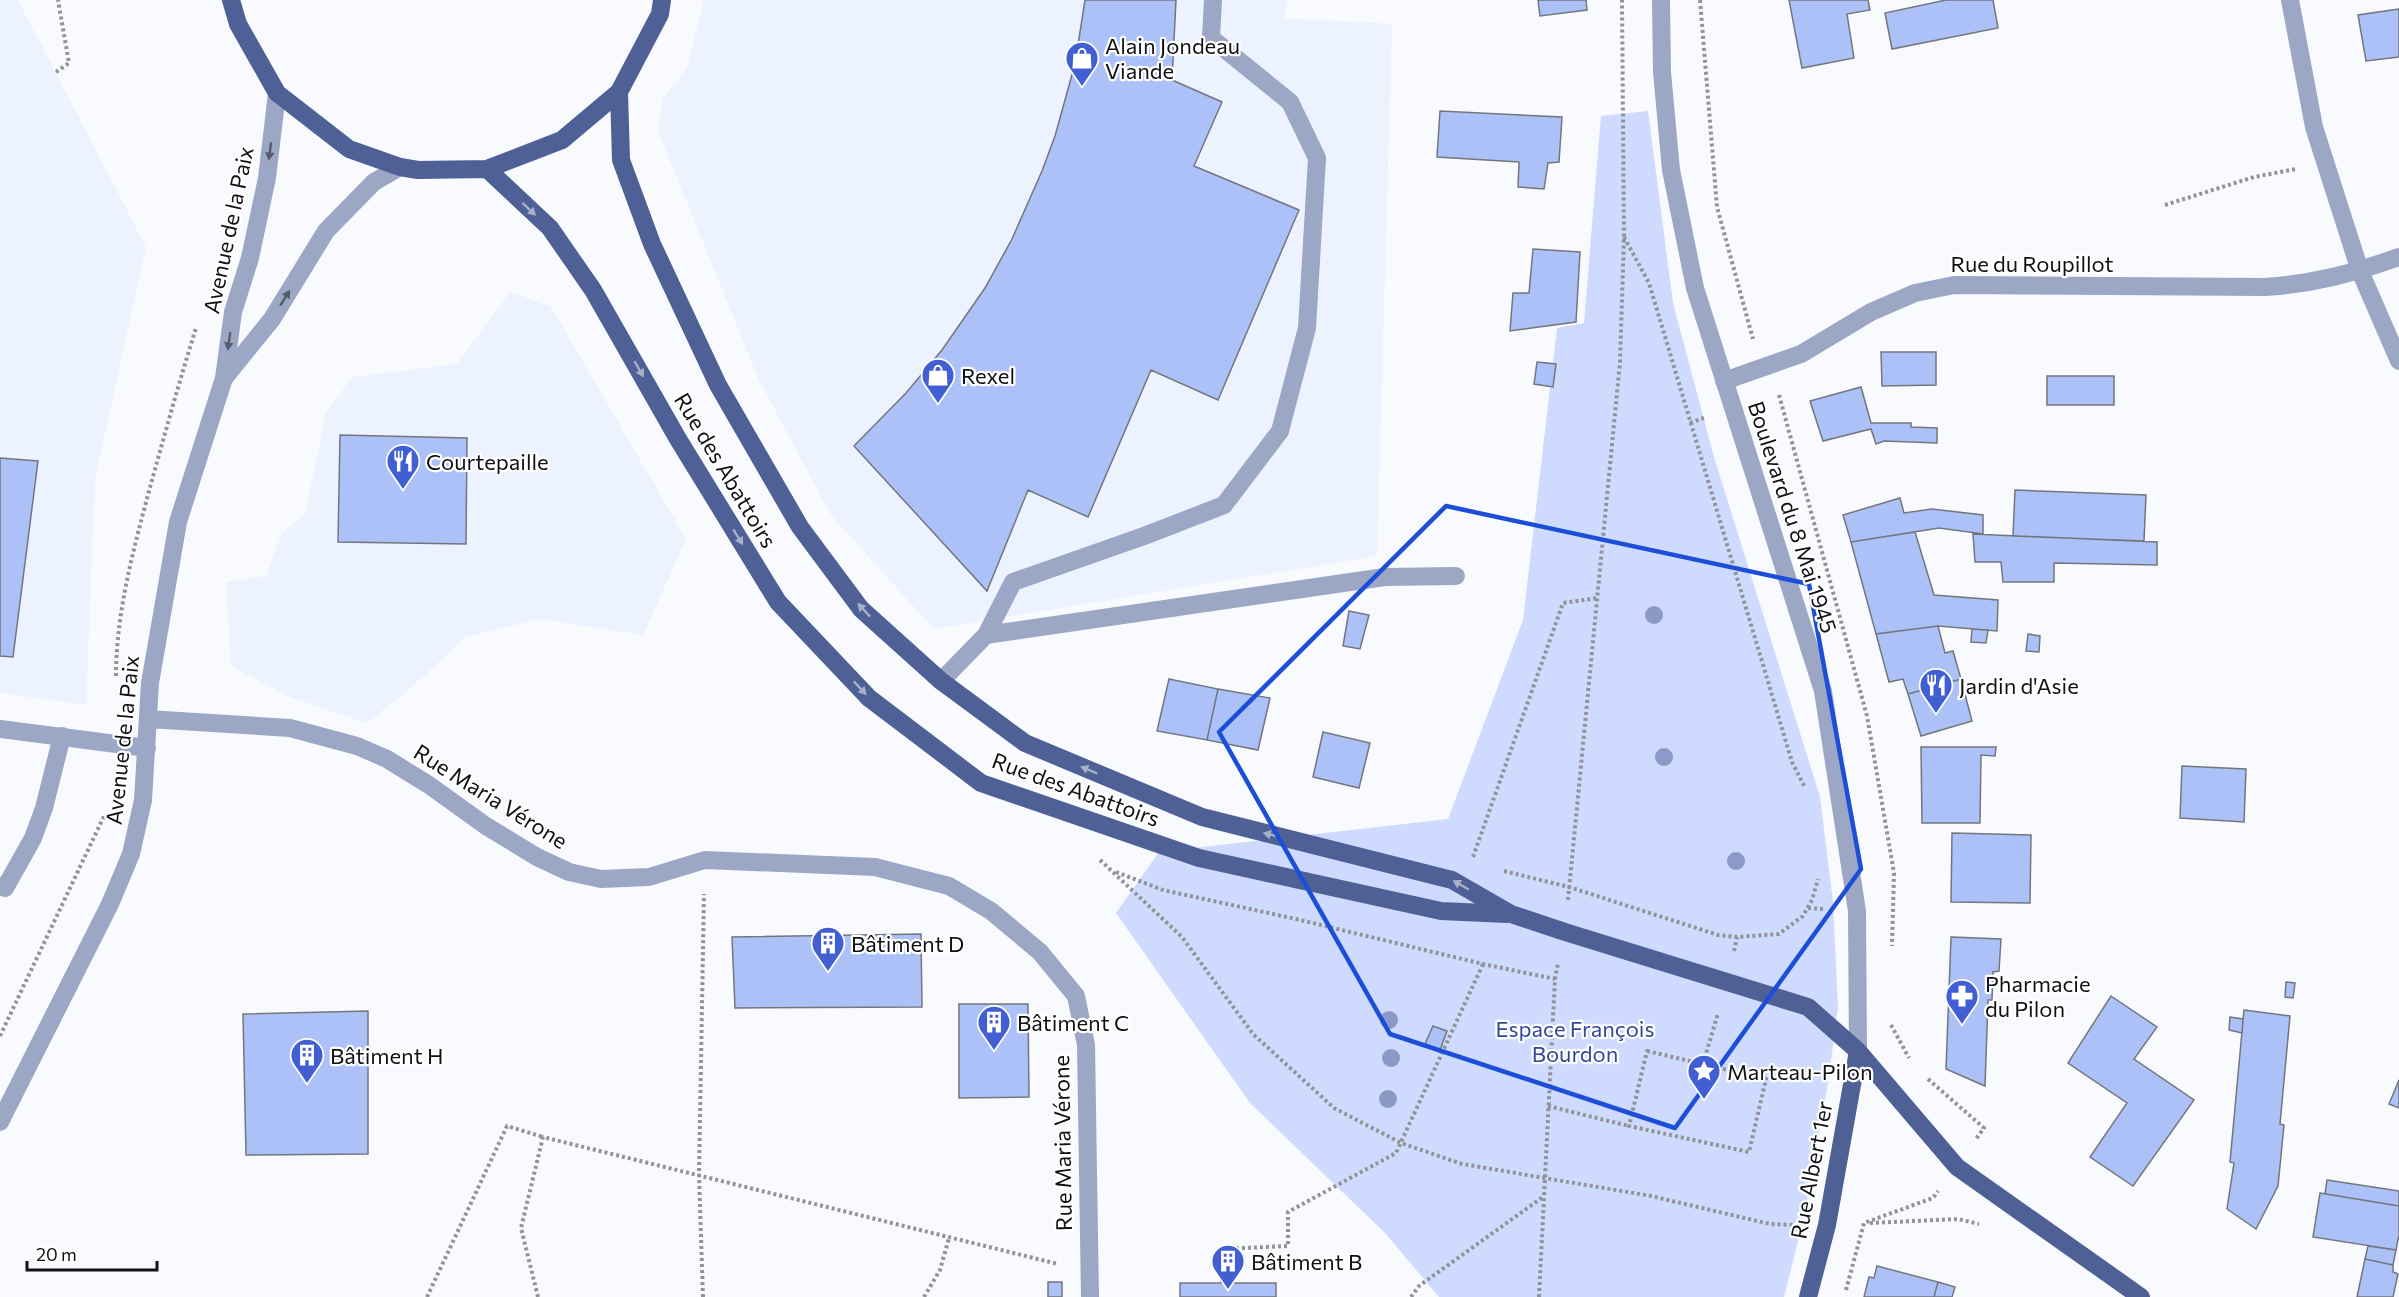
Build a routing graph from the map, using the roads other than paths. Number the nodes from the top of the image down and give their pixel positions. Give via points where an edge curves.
1 (231, 0) edge
2 (662, 0) edge
3 (1214, 0) edge
4 (1661, 0) edge
5 (2289, 0) edge
6 (619, 92) junction
7 (277, 93) junction
8 (400, 167) junction
9 (487, 169) junction
10 (2399, 257) edge
11 (2360, 271) junction
12 (2399, 362) edge
13 (224, 378) junction
14 (1724, 381) junction
15 (1456, 576) dead end
16 (986, 635) junction
17 (941, 681) junction
18 (148, 719) junction
19 (0, 729) edge
20 (62, 736) junction
21 (147, 748) junction
22 (0, 886) edge
23 (1511, 914) junction
24 (1858, 1052) junction
25 (0, 1122) edge
26 (1090, 1297) edge
27 (1808, 1297) edge
28 (2141, 1297) edge

1 - 7 main road via 238,24
2 - 6 main road via 660,14
3 - 16 street via 1211,38 1290,102 1317,158 1307,328 1280,431 1224,505 1013,582
4 - 14 street, Boulevard du 8 Mai 1945 via 1662,72 1671,170 1695,288
5 - 11 street via 2314,127
6 - 9 main road via 562,140
17 -> 6 main road via 861,609 800,526 718,385 652,244 621,160
7 - 8 main road via 349,149
7 -> 13 street, Avenue de la Paix via 267,178 250,258 233,312
8 - 9 main road
13 -> 8 street, Avenue de la Paix via 272,319 326,231 374,182
9 -> 23 main road, Rue des Abattoirs via 550,228 593,290 778,602 869,698 981,783 1199,858 1441,911
10 - 11 street, Rue du Roupillot
11 - 12 street
11 - 14 street, Rue du Roupillot via 2306,284 2265,287 1954,285 1915,293 1871,312 1801,354
13 - 18 street, Avenue de la Paix via 178,522 150,683
14 - 24 street, Boulevard du 8 Mai 1945 via 1823,691 1857,911
15 - 16 street via 1385,577
16 - 17 street
23 -> 17 main road via 1452,880 1202,817 1024,743
18 - 21 street, Avenue de la Paix
18 - 26 street, Rue Maria Vérone via 290,728 357,746 387,759 486,826 569,872 601,879 649,877 705,860 875,867 949,886 992,911 1040,952 1076,996 1086,1045
19 - 20 street
20 - 21 street
20 - 22 street via 33,838 5,888
21 - 25 street, Avenue de la Paix via 143,800 131,854 110,904
23 - 24 main road via 1808,1007
24 - 27 main road, Rue Albert 1er via 1827,1225
24 - 28 main road via 1957,1167

